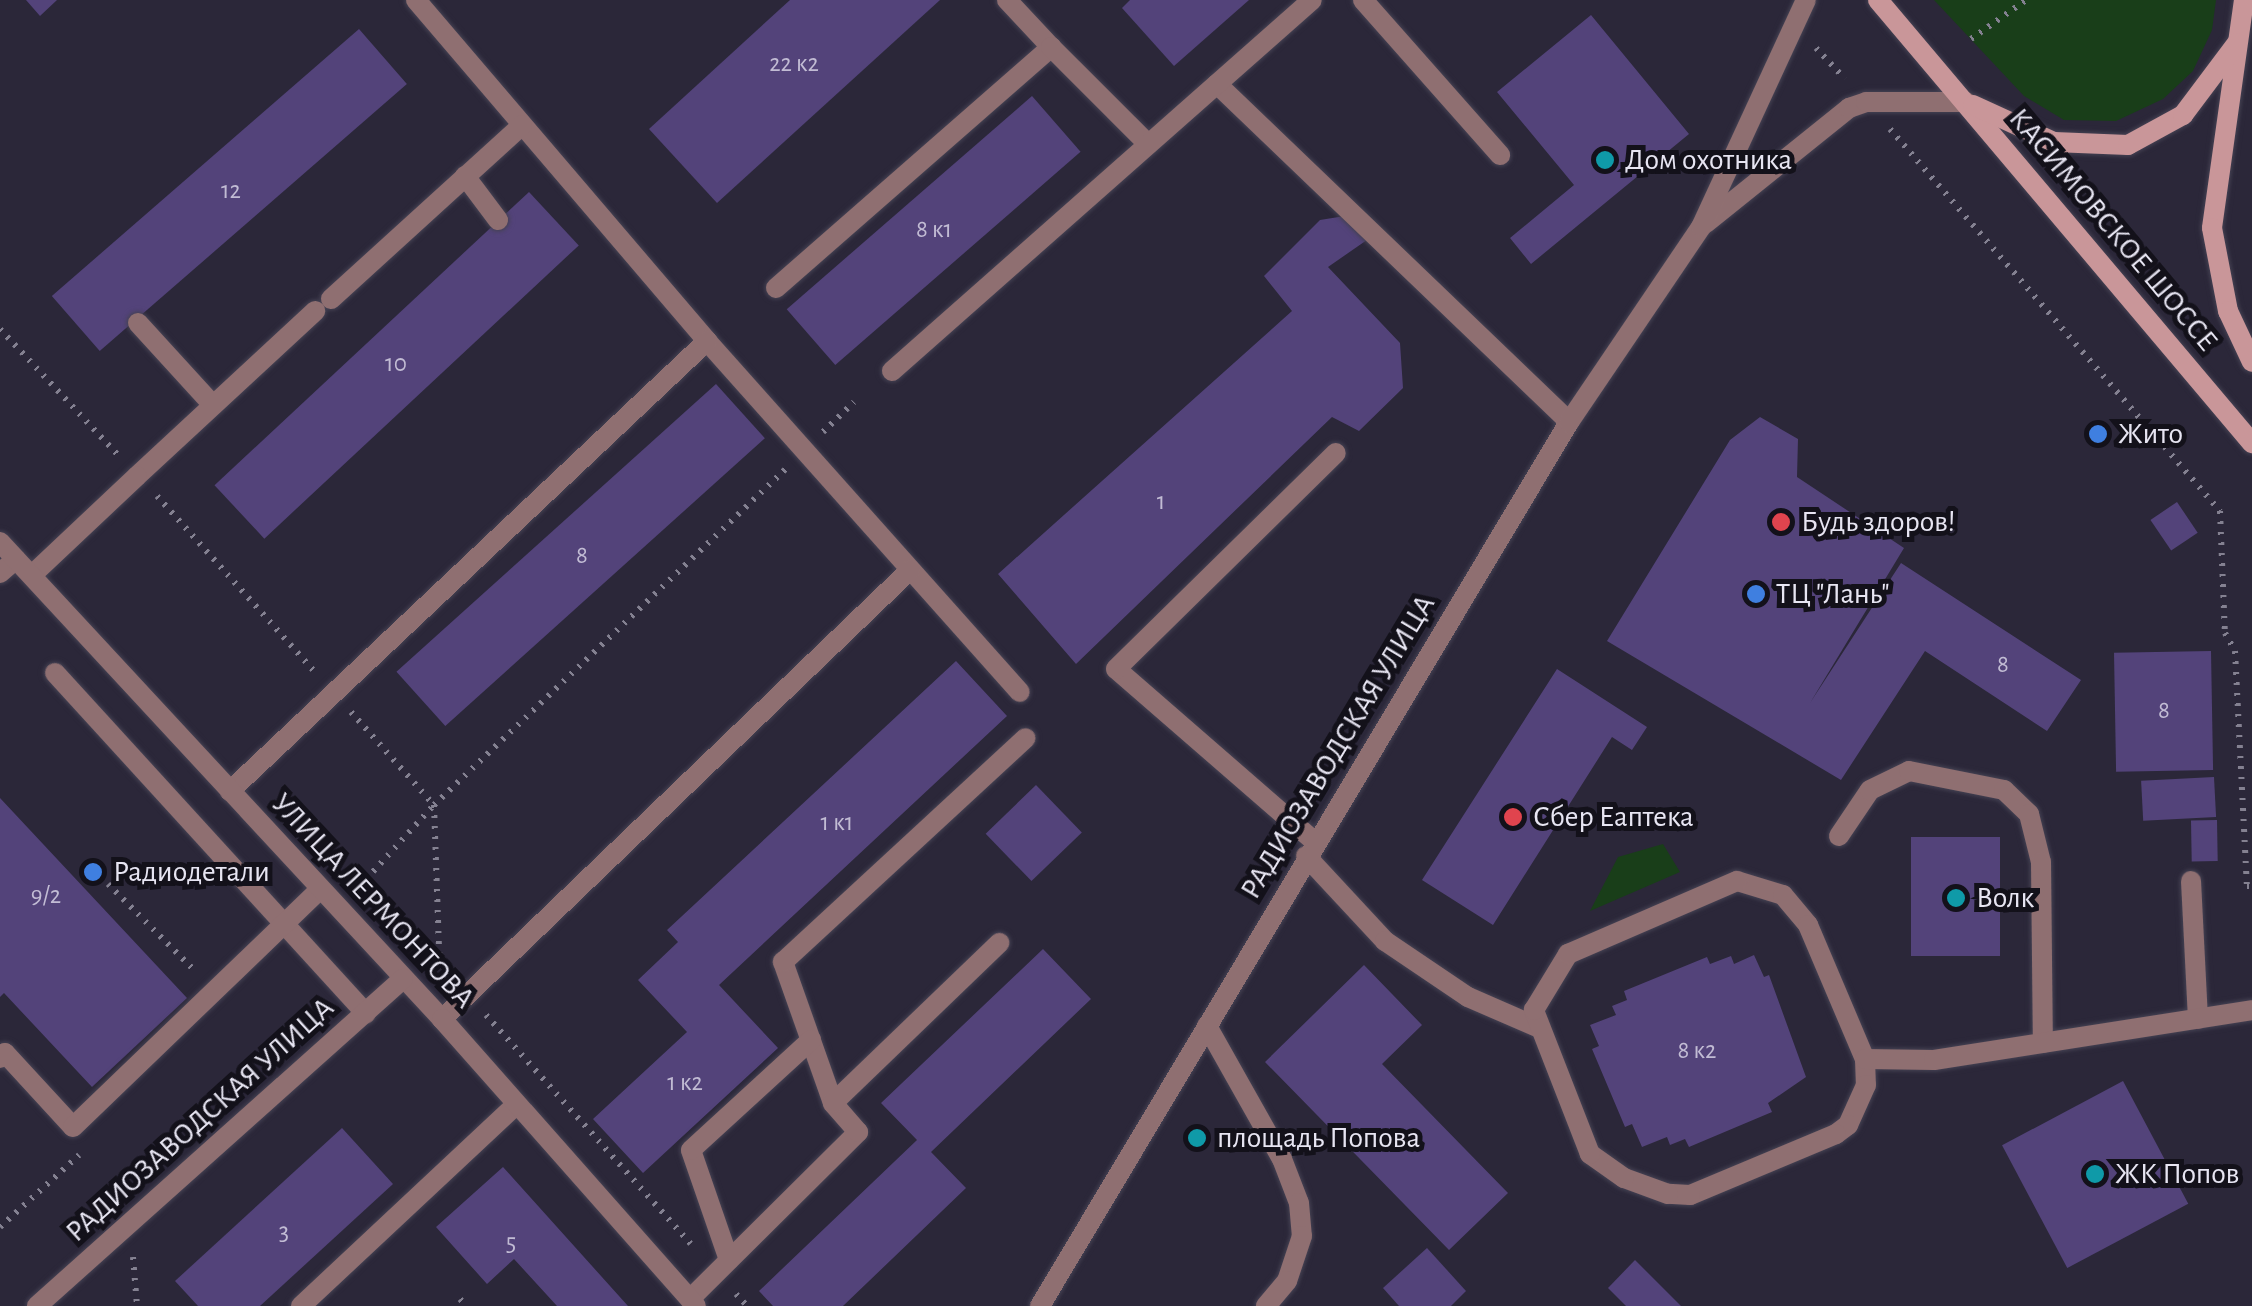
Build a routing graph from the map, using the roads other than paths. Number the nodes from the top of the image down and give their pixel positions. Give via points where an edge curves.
1 (416, 0) edge
2 (1007, 0) edge
3 (1312, 0) edge
4 (1363, 0) edge
5 (1806, 0) edge
6 (1878, 0) edge
7 (2244, 0) edge
8 (2238, 41) junction
9 (1051, 47) junction
10 (1216, 84) junction
11 (1966, 102) junction
12 (522, 124) junction
13 (1148, 144) junction
14 (1500, 155) dead end
15 (465, 176) junction
16 (498, 220) dead end
17 (1701, 227) junction
18 (776, 288) dead end
19 (138, 322) dead end
20 (706, 340) junction
21 (2252, 362) edge
22 (892, 370) dead end
23 (214, 406) junction
24 (1569, 422) junction
25 (2252, 442) edge
26 (1336, 453) dead end
27 (0, 542) edge
28 (8, 566) edge
29 (910, 570) junction
30 (32, 575) junction
31 (55, 673) dead end
32 (1020, 692) dead end
33 (1026, 738) dead end
34 (230, 791) junction
35 (1839, 836) dead end
36 (1310, 849) junction
37 (2190, 881) dead end
38 (320, 889) junction
39 (283, 926) junction
40 (999, 944) dead end
41 (403, 979) junction
42 (2252, 1010) edge
43 (366, 1013) junction
44 (2198, 1018) junction
45 (442, 1019) junction
46 (1207, 1026) junction
47 (1537, 1027) junction
48 (811, 1040) junction
49 (2043, 1043) junction
50 (0, 1058) edge
51 (1865, 1059) junction
52 (833, 1103) junction
53 (516, 1105) junction
54 (729, 1260) junction
55 (693, 1302) edge
56 (37, 1306) edge
57 (301, 1306) edge
58 (1040, 1306) edge
59 (1266, 1306) edge

1 - 12 street
2 - 9 street
3 - 10 street
4 - 14 street
5 - 17 street
6 - 11 main road, КАСИМОВСКОЕ ШОССЕ
7 - 8 main road, КАСИМОВСКОЕ ШОССЕ
8 - 11 main road, КАСИМОВСКОЕ ШОССЕ via 2183,115 2128,145 2054,142
8 - 21 main road, КАСИМОВСКОЕ ШОССЕ via 2212,228 2228,312
9 - 13 street
9 - 18 street
10 - 13 street
10 - 24 street
11 - 17 street via 1866,102 1804,140
11 - 25 main road, КАСИМОВСКОЕ ШОССЕ
12 - 15 street
12 - 20 street
13 - 22 street
15 - 16 street
15 - 23 street
17 - 24 street, РАДИОЗАВОДСКАЯ УЛИЦА
19 - 23 street
20 - 29 street via 808,447
20 - 34 street
23 - 30 street
24 - 36 street, РАДИОЗАВОДСКАЯ УЛИЦА
26 - 36 street via 1116,668
27 - 28 street, УЛИЦА ЛЕРМОНТОВА
28 - 30 street, УЛИЦА ЛЕРМОНТОВА
29 - 32 street
29 - 45 street
30 - 34 street, УЛИЦА ЛЕРМОНТОВА
31 - 39 street
33 - 48 street via 783,962
34 - 38 street, УЛИЦА ЛЕРМОНТОВА
35 - 49 street via 1870,790 1909,771 1990,786 2028,814 2041,862
36 - 46 street, РАДИОЗАВОДСКАЯ УЛИЦА
36 - 47 street via 1386,941 1468,997
37 - 44 street
38 - 39 street
38 - 41 street, УЛИЦА ЛЕРМОНТОВА
39 - 43 street
39 - 50 street via 73,1126 5,1054
40 - 52 street
41 - 43 street, РАДИОЗАВОДСКАЯ УЛИЦА
41 - 45 street, УЛИЦА ЛЕРМОНТОВА
42 - 44 street
43 - 56 street, РАДИОЗАВОДСКАЯ УЛИЦА
44 - 49 street
45 - 53 street, УЛИЦА ЛЕРМОНТОВА
46 - 58 street, РАДИОЗАВОДСКАЯ УЛИЦА
46 - 59 street via 1282,1159 1299,1203 1302,1236 1287,1281
47 - 51 street via 1590,1154 1624,1178 1680,1196 1848,1125 1866,1085
47 - 51 street via 1539,996 1568,954 1747,881 1796,906
48 - 52 street
48 - 54 street via 691,1150
49 - 51 street via 1934,1060
52 - 54 street via 858,1132
53 - 55 street, УЛИЦА ЛЕРМОНТОВА
53 - 57 street
54 - 55 street

